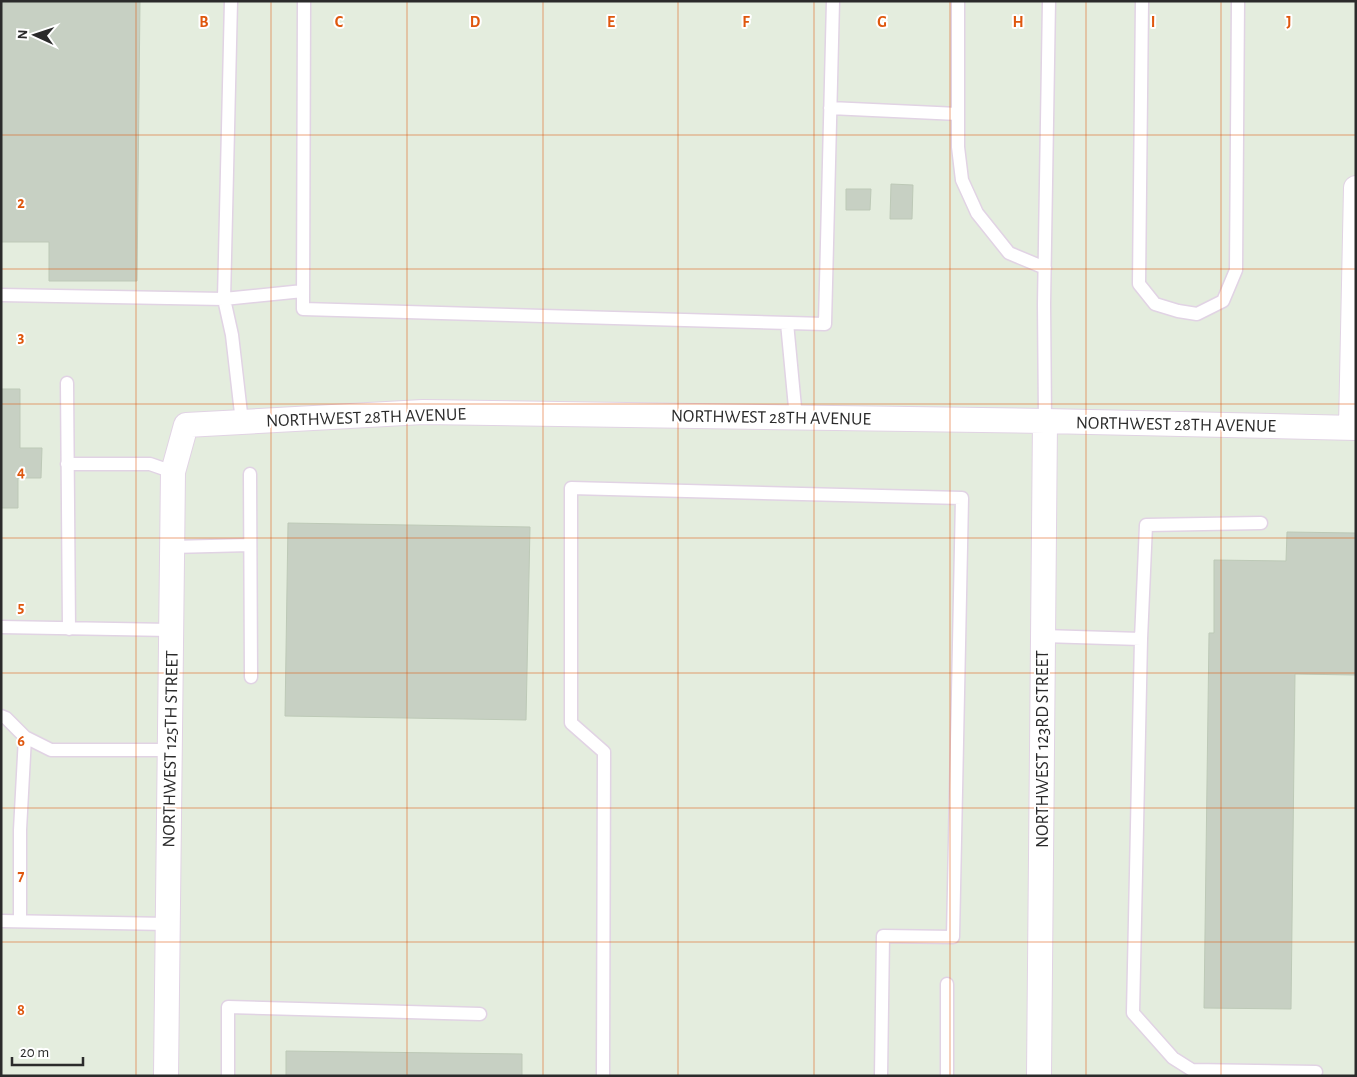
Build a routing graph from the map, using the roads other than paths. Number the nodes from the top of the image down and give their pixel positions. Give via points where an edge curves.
1 (231, 1) edge
2 (304, 1) edge
3 (833, 1) edge
4 (958, 1) edge
5 (1049, 1) edge
6 (1142, 1) edge
7 (1238, 1) edge
8 (830, 108) junction
9 (958, 114) junction
10 (1356, 188) edge
11 (1045, 268) junction
12 (303, 291) junction
13 (1, 295) edge
14 (224, 299) junction
15 (1355, 305) edge
16 (787, 323) junction
17 (67, 383) dead end
18 (796, 418) junction
19 (1045, 421) junction
20 (242, 422) junction
21 (186, 425) joint
22 (1353, 428) edge
23 (68, 464) junction
24 (173, 472) junction
25 (250, 474) dead end
26 (1261, 523) dead end
27 (250, 546) junction
28 (172, 547) junction
29 (1, 627) edge
30 (69, 628) junction
31 (171, 630) junction
32 (1043, 636) junction
33 (1141, 639) junction
34 (251, 677) dead end
35 (1, 716) edge
36 (25, 737) junction
37 (170, 750) junction
38 (20, 920) junction
39 (1, 921) edge
40 (168, 924) junction
41 (948, 984) dead end
42 (480, 1014) dead end
43 (1316, 1072) dead end
44 (166, 1076) edge
45 (228, 1076) edge
46 (603, 1076) edge
47 (881, 1076) edge
48 (947, 1076) edge
49 (1039, 1076) edge

1 - 14 lane
2 - 12 lane
3 - 8 lane
4 - 9 lane
5 - 11 lane
6 - 7 lane via 1139,284 1155,304 1197,314 1223,301 1236,270
8 - 9 lane
8 - 16 lane via 825,324
9 - 11 lane via 962,180 977,213 1009,253
10 - 15 street
11 - 19 lane
12 - 14 lane
12 - 16 lane via 303,309
13 - 14 lane
14 - 20 lane via 232,335
15 - 22 street
16 - 18 lane
17 - 23 lane
18 - 19 street, NORTHWEST 28TH AVENUE
18 - 20 street, NORTHWEST 28TH AVENUE via 423,412
19 - 22 street, NORTHWEST 28TH AVENUE
19 - 32 street, NORTHWEST 123RD STREET
20 - 21 street, NORTHWEST 28TH AVENUE
21 - 24 street, NORTHWEST 125TH STREET
23 - 24 lane via 150,464
23 - 30 lane
24 - 28 street, NORTHWEST 125TH STREET
25 - 27 lane
26 - 33 lane via 1146,525
27 - 28 lane
27 - 34 lane
28 - 31 street, NORTHWEST 125TH STREET
29 - 30 lane
30 - 31 lane
31 - 37 street, NORTHWEST 125TH STREET
32 - 33 lane
32 - 49 street, NORTHWEST 123RD STREET
33 - 43 lane via 1134,1013 1174,1058 1192,1070
35 - 36 lane
36 - 37 lane via 51,750
36 - 38 lane
37 - 40 street, NORTHWEST 125TH STREET
38 - 39 lane
38 - 40 lane
40 - 44 street, NORTHWEST 125TH STREET
41 - 48 lane
42 - 45 lane via 228,1007
46 - 47 lane via 604,752 571,723 571,488 962,498 953,938 883,936

